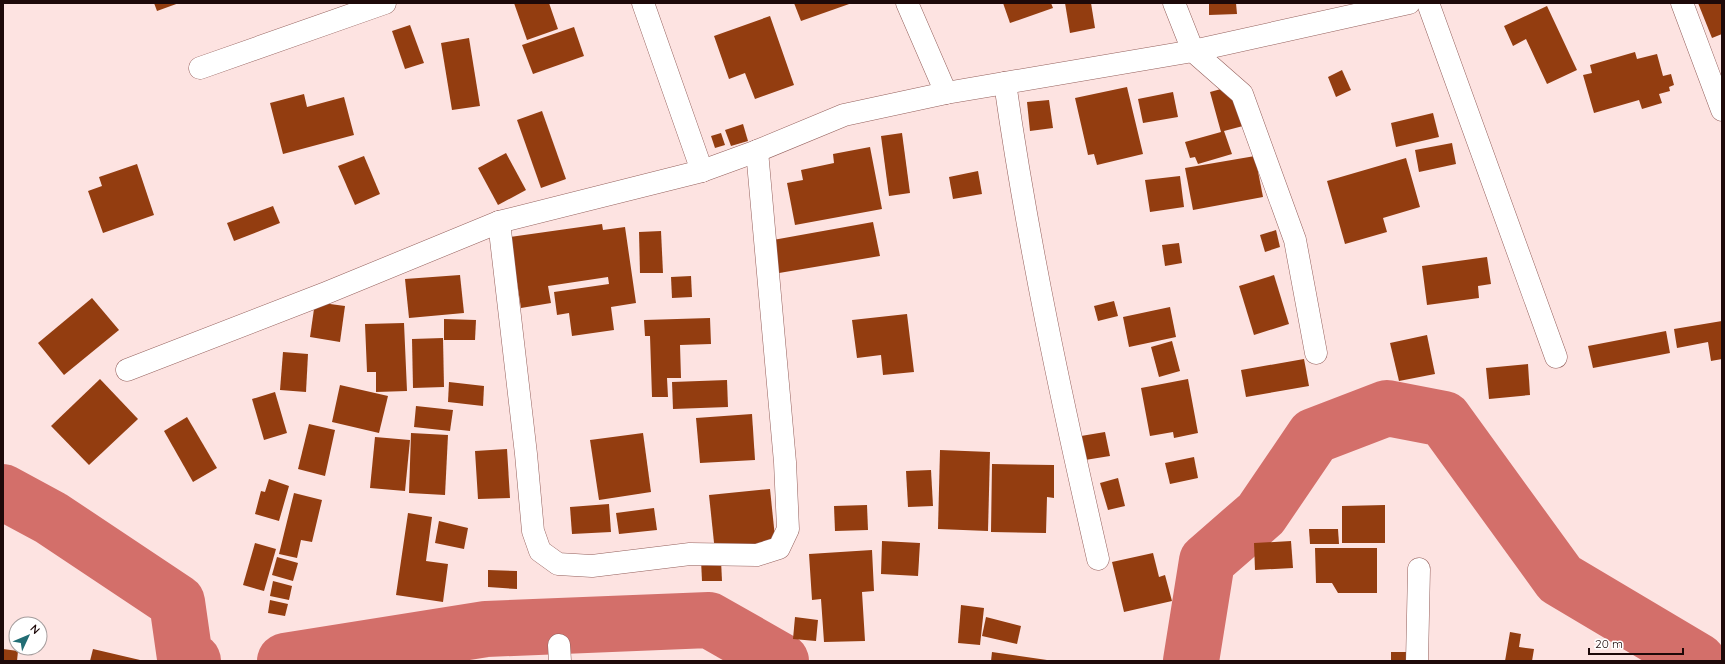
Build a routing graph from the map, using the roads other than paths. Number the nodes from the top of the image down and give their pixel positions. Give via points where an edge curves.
1 (385, 3) edge
2 (643, 3) edge
3 (907, 3) edge
4 (1174, 3) edge
5 (1409, 3) edge
6 (1428, 3) edge
7 (1682, 3) edge
8 (1193, 51) junction
9 (200, 68) dead end
10 (1005, 84) junction
11 (946, 93) junction
12 (1722, 110) edge
13 (757, 151) junction
14 (702, 171) junction
15 (499, 222) junction
16 (1316, 353) dead end
17 (1556, 357) dead end
18 (128, 370) dead end
19 (1098, 560) dead end
20 (1419, 569) dead end
21 (1418, 661) edge

1 - 9 street
2 - 14 street
3 - 11 street
4 - 8 street
5 - 8 street
6 - 17 street
7 - 12 street
8 - 10 street
8 - 16 street via 1242,94 1295,240
10 - 11 street
10 - 19 street via 1019,178 1049,339
11 - 13 street via 844,115
13 - 14 street
13 - 15 street via 785,462 788,529 779,548 757,555 690,554 592,566 558,564 540,551 533,531
14 - 15 street
15 - 18 street
20 - 21 street

